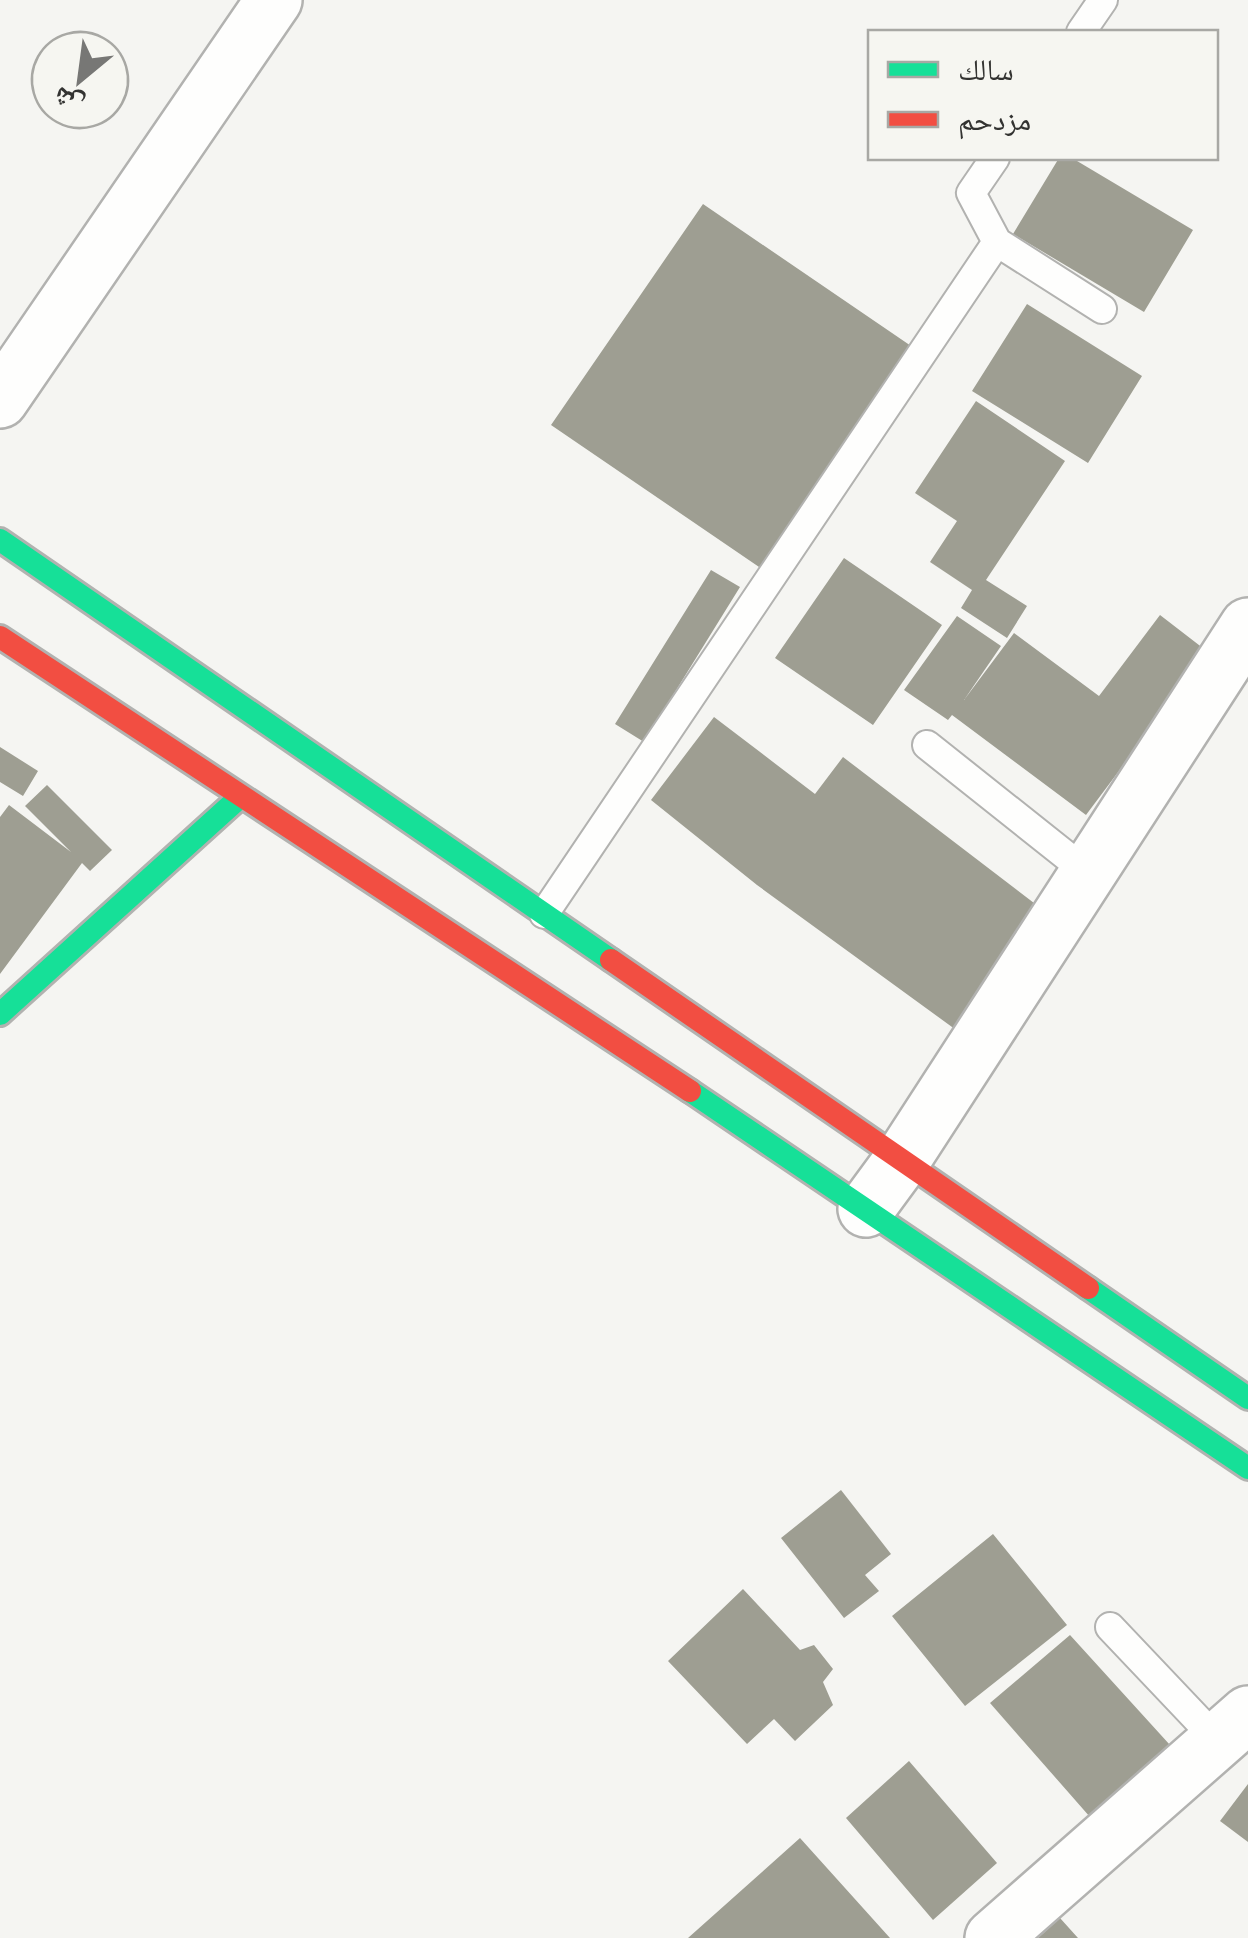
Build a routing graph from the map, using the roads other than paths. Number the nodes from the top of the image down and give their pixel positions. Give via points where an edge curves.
1 (274, 0) edge
2 (1103, 0) edge
3 (1082, 30) edge
4 (994, 160) edge
5 (997, 242) junction
6 (1102, 309) dead end
7 (0, 400) edge
8 (0, 540) edge
9 (1248, 626) edge
10 (0, 636) edge
11 (927, 746) dead end
12 (240, 797) junction
13 (1088, 872) junction
14 (544, 914) junction
15 (0, 1014) edge
16 (902, 1160) junction
17 (866, 1209) junction
18 (1248, 1398) edge
19 (1248, 1468) edge
20 (1110, 1627) dead end
21 (1234, 1726) edge
22 (992, 1938) edge

1 - 7 street
2 - 3 lane
4 - 5 lane via 970,192
5 - 6 lane
5 - 14 lane
8 - 14 main road via 208,695
9 - 13 street
10 - 12 main road via 178,744
11 - 13 lane
12 - 15 main road
12 - 17 main road
13 - 16 street
14 - 16 main road
16 - 17 street
16 - 18 main road
17 - 19 main road
20 - 21 lane via 1202,1724
21 - 22 street

